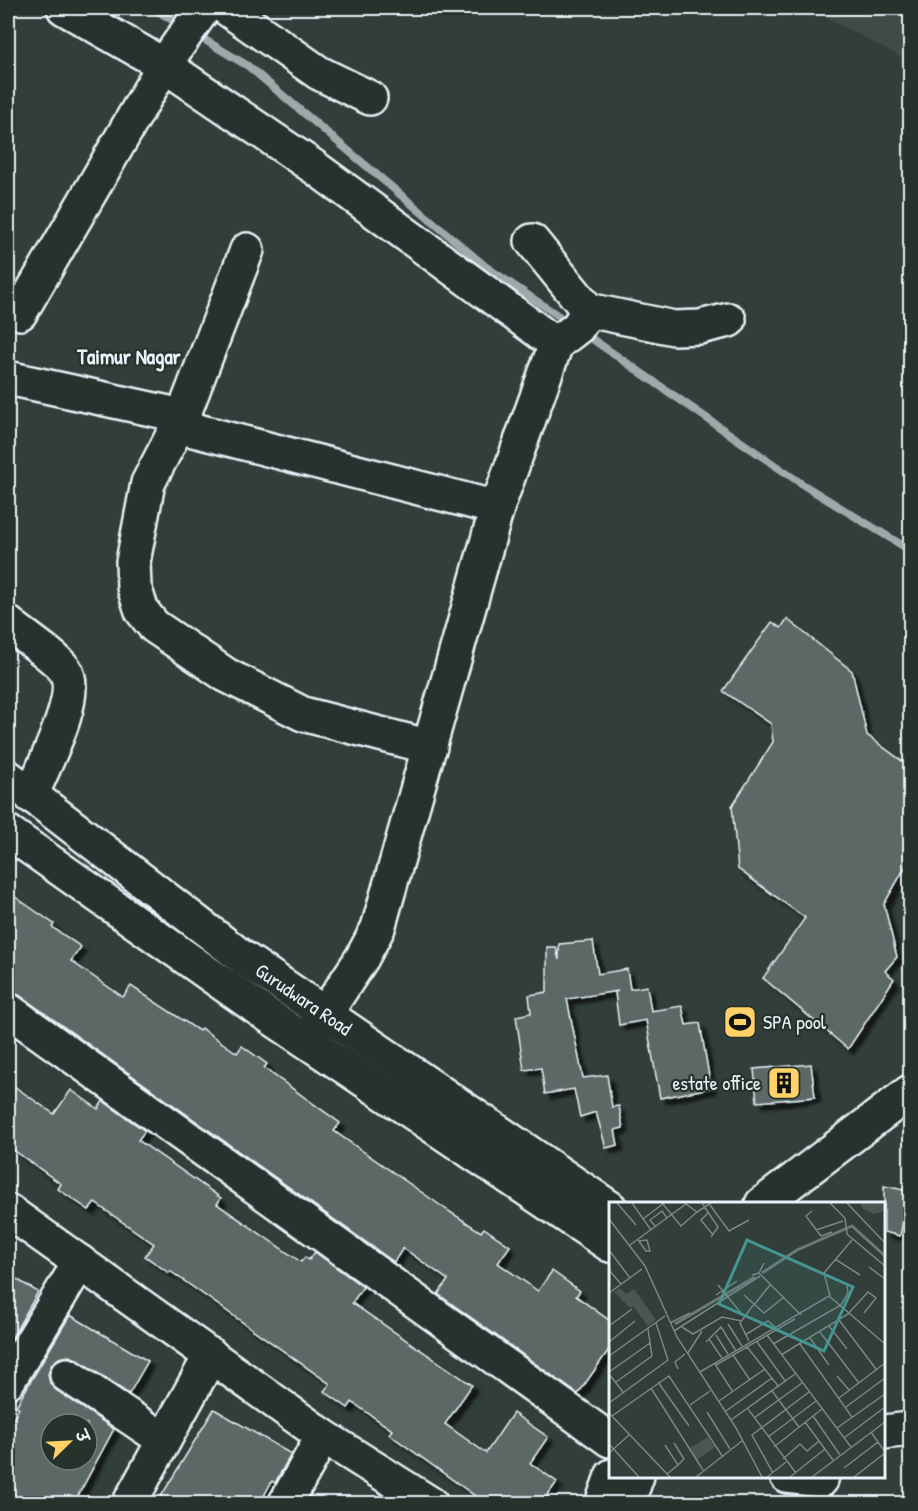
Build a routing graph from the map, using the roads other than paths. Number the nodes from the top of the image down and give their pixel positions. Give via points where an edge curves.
1 (64, 8) edge
2 (226, 8) edge
3 (186, 33) edge
4 (370, 98) dead end
5 (532, 241) dead end
6 (247, 250) dead end
7 (20, 313) dead end
8 (729, 320) dead end
9 (572, 330) junction
10 (8, 378) edge
11 (181, 421) junction
12 (497, 508) junction
13 (8, 624) edge
14 (430, 747) junction
15 (19, 786) edge
16 (8, 832) edge
17 (8, 1010) edge
18 (315, 1027) junction
19 (910, 1092) edge
20 (763, 1202) edge
21 (609, 1207) edge
22 (8, 1211) edge
23 (609, 1244) edge
24 (80, 1262) junction
25 (211, 1355) junction
26 (67, 1375) dead end
27 (8, 1381) edge
28 (910, 1429) edge
29 (885, 1432) edge
30 (323, 1436) junction
31 (609, 1439) edge
32 (164, 1440) junction
33 (611, 1478) edge
34 (636, 1478) edge
35 (804, 1478) edge
36 (822, 1478) edge
37 (129, 1503) edge
38 (285, 1503) edge
39 (431, 1503) edge
40 (602, 1503) edge
41 (627, 1503) edge

1 - 3 street
2 - 4 street via 319,73
3 - 7 street
3 - 9 street via 315,167
5 - 9 street
6 - 11 street
8 - 9 street via 700,327
9 - 12 street
10 - 11 street
11 - 12 street
11 - 14 street via 148,483 133,562 134,587 142,610 154,626 226,675 303,714
12 - 14 street
13 - 15 street via 65,670 70,683 65,713
14 - 18 street via 378,928
15 - 18 street, Gurudwara Road via 243,958
16 - 18 street
17 - 31 street
18 - 21 street, Gurudwara Road
18 - 23 street
19 - 20 street
22 - 24 street
24 - 25 street
24 - 27 street
25 - 30 street
25 - 32 street
26 - 32 street
28 - 29 street
30 - 38 street
30 - 39 street
32 - 37 street
33 - 40 street
34 - 41 street
35 - 36 street

